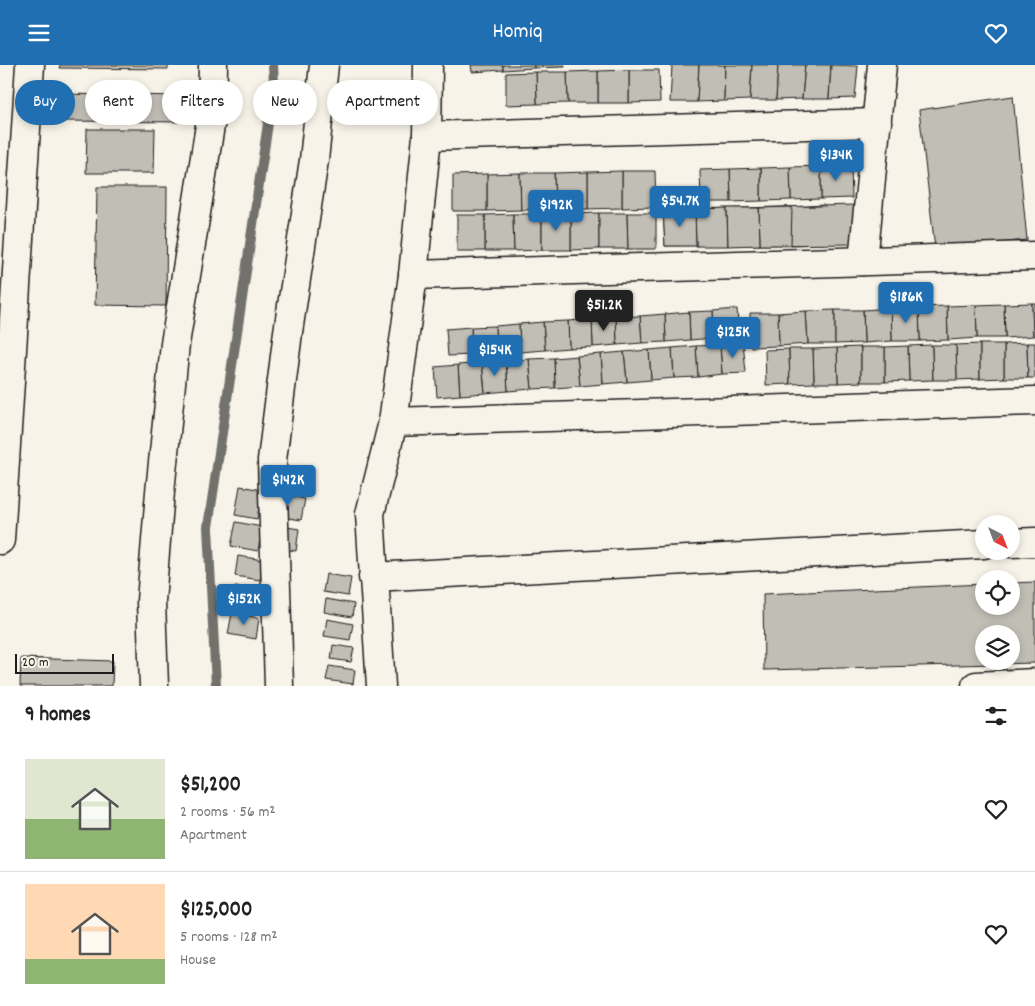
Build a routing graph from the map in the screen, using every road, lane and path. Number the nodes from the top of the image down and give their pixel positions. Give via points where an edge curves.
1 (30, 65) edge
2 (213, 65) edge
3 (324, 65) edge
4 (428, 65) edge
5 (882, 65) edge
6 (877, 123) junction
7 (427, 136) junction
8 (1035, 256) edge
9 (863, 261) junction
10 (413, 275) junction
11 (1035, 401) edge
12 (393, 422) junction
13 (0, 540) edge
14 (1035, 542) edge
15 (1020, 543) edge
16 (975, 544) edge
17 (373, 577) junction
18 (1035, 683) edge
19 (154, 686) edge
20 (279, 686) edge
21 (381, 686) edge
22 (976, 686) edge

1 - 13 street
2 - 19 street via 212,113 175,344 160,492 151,601
3 - 20 street via 272,460
4 - 7 street
5 - 6 street
6 - 7 street
6 - 9 street
7 - 10 street
8 - 9 street
9 - 10 street
10 - 12 street
11 - 12 street
12 - 17 street via 370,514
14 - 15 street
16 - 17 street
17 - 21 street
18 - 22 street

